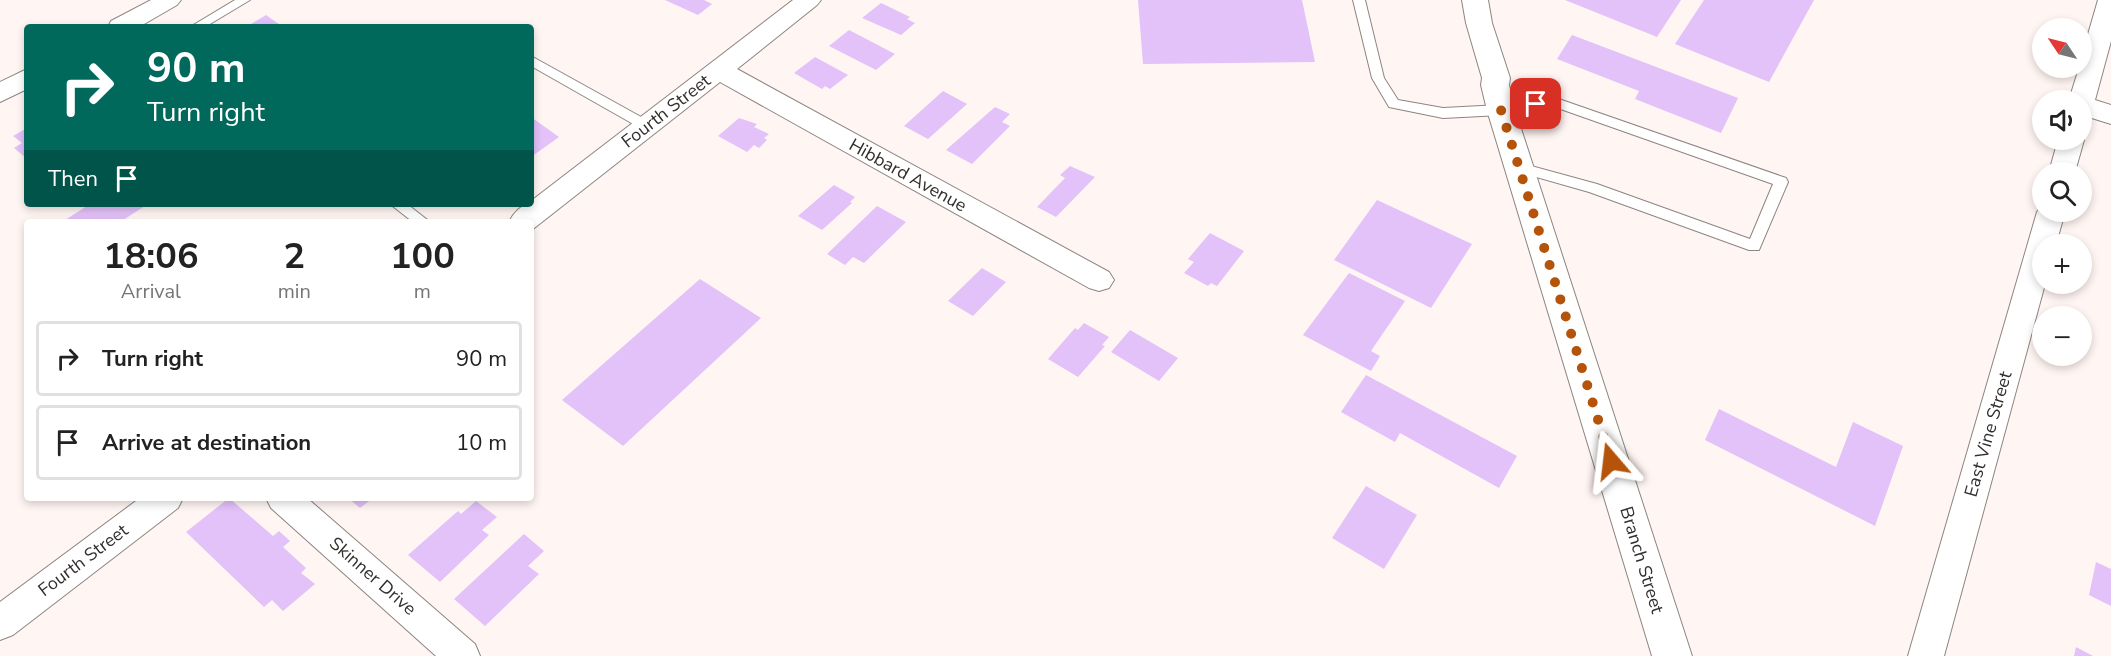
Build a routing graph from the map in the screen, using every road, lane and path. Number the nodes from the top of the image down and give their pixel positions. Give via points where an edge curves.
1 (169, 0) edge
2 (243, 0) edge
3 (809, 0) edge
4 (1359, 0) edge
5 (1456, 0) edge
6 (1475, 0) edge
7 (2110, 0) edge
8 (127, 24) edge
9 (201, 24) edge
10 (534, 62) edge
11 (718, 70) junction
12 (24, 80) edge
13 (2086, 90) edge
14 (0, 93) edge
15 (1498, 98) junction
16 (2092, 107) edge
17 (2111, 115) edge
18 (647, 126) junction
19 (1520, 168) junction
20 (401, 207) edge
21 (419, 219) edge
22 (527, 219) edge
23 (2048, 222) edge
24 (1099, 280) dead end
25 (162, 501) edge
26 (286, 501) edge
27 (0, 623) edge
28 (462, 656) edge
29 (1672, 656) edge
30 (1926, 656) edge

1 - 8 street
2 - 9 lane
3 - 11 street, Fourth Street
4 - 15 lane via 1378,78 1394,104 1443,113
5 - 15 street, Branch Street
6 - 15 street, Branch Street
7 - 13 street
10 - 18 lane
11 - 18 street, Fourth Street
11 - 24 street, Hibbard Avenue
12 - 14 street
15 - 19 street, Branch Street
15 - 19 lane via 1553,101 1781,182 1754,246 1592,188
16 - 17 street
18 - 22 street, Fourth Street
19 - 29 street, Branch Street
20 - 21 lane
23 - 30 street, East Vine Street
25 - 27 street, Fourth Street
26 - 28 street, Skinner Drive

